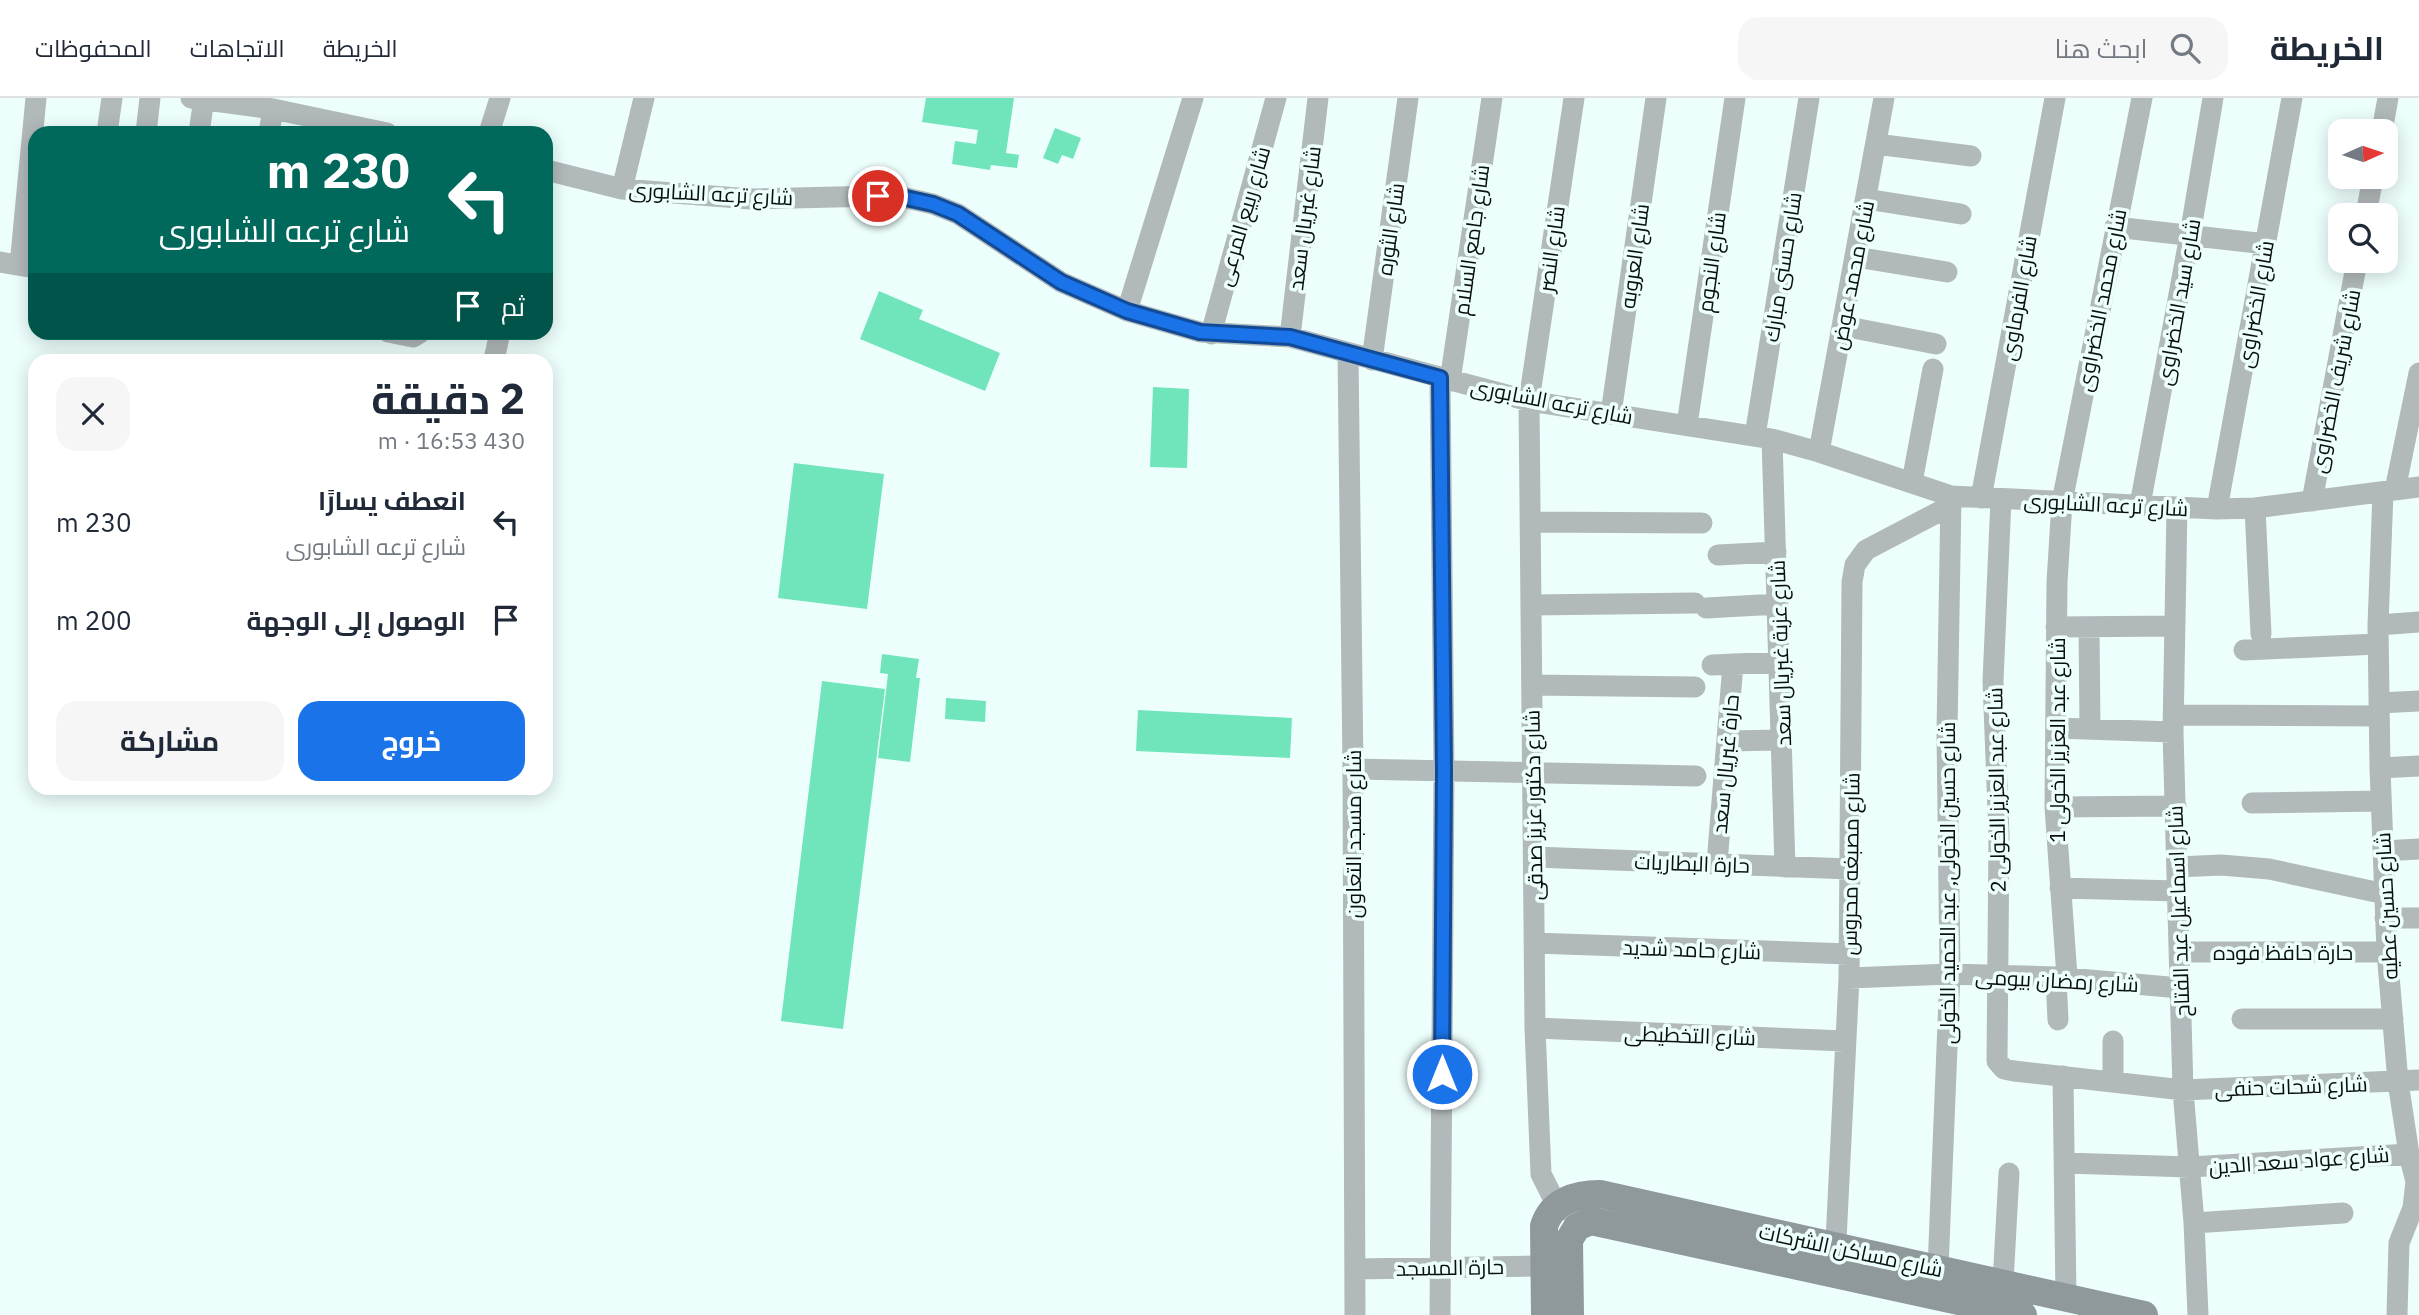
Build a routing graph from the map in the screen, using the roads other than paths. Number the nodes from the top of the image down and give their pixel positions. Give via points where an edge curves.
1 (36, 98) edge
2 (112, 98) edge
3 (150, 98) edge
4 (500, 98) edge
5 (644, 98) edge
6 (1193, 98) edge
7 (1276, 98) edge
8 (1318, 98) edge
9 (1408, 98) edge
10 (1492, 98) edge
11 (1574, 98) edge
12 (1656, 98) edge
13 (1735, 98) edge
14 (1809, 98) edge
15 (1884, 98) edge
16 (2055, 98) edge
17 (2142, 98) edge
18 (2213, 98) edge
19 (2292, 98) edge
20 (2388, 98) edge
21 (199, 99) edge
22 (273, 109) junction
23 (2384, 119) edge
24 (33, 126) edge
25 (108, 126) edge
26 (147, 126) edge
27 (199, 126) edge
28 (271, 126) edge
29 (331, 126) edge
30 (491, 126) edge
31 (1876, 144) junction
32 (1971, 156) dead end
33 (28, 172) edge
34 (553, 172) edge
35 (622, 189) junction
36 (1866, 199) junction
37 (1961, 214) dead end
38 (2115, 227) junction
39 (2190, 235) junction
40 (2266, 244) junction
41 (1856, 257) junction
42 (18, 265) edge
43 (1947, 272) dead end
44 (2355, 273) edge
45 (1127, 311) junction
46 (1843, 326) junction
47 (1211, 334) junction
48 (1290, 337) junction
49 (1936, 344) dead end
50 (1348, 353) junction
51 (1372, 360) junction
52 (1933, 369) dead end
53 (2419, 373) edge
54 (1445, 380) junction
55 (1529, 401) junction
56 (1611, 414) junction
57 (1686, 425) junction
58 (1764, 437) junction
59 (1819, 452) junction
60 (1912, 482) junction
61 (2419, 487) edge
62 (2389, 491) junction
63 (1991, 499) junction
64 (1950, 501) junction
65 (2312, 501) junction
66 (2062, 502) junction
67 (2140, 505) junction
68 (2177, 507) junction
69 (2255, 508) junction
70 (2217, 509) junction
71 (1530, 522) junction
72 (1702, 523) dead end
73 (1776, 552) junction
74 (1718, 555) dead end
75 (1778, 604) junction
76 (1531, 605) junction
77 (2419, 622) edge
78 (2056, 626) junction
79 (2175, 626) junction
80 (2089, 627) junction
81 (2261, 634) dead end
82 (2378, 635) junction
83 (2244, 650) dead end
84 (1780, 662) junction
85 (1532, 685) junction
86 (1695, 687) dead end
87 (2419, 701) edge
88 (2379, 710) junction
89 (2173, 724) junction
90 (2056, 728) junction
91 (2090, 729) junction
92 (1782, 740) junction
93 (1728, 741) junction
94 (2419, 766) edge
95 (2380, 768) junction
96 (1353, 769) junction
97 (1444, 771) junction
98 (1533, 774) junction
99 (1696, 776) dead end
100 (2381, 801) junction
101 (2252, 803) dead end
102 (2176, 806) junction
103 (2055, 807) junction
104 (2419, 849) edge
105 (2384, 851) junction
106 (1534, 857) junction
107 (1717, 864) junction
108 (1785, 867) junction
109 (2177, 867) junction
110 (1850, 869) junction
111 (2060, 888) junction
112 (2178, 891) junction
113 (2385, 894) junction
114 (2385, 918) junction
115 (2419, 918) edge
116 (1534, 943) junction
117 (2180, 952) junction
118 (2387, 952) junction
119 (1849, 954) junction
120 (1950, 974) junction
121 (1998, 975) junction
122 (2062, 977) junction
123 (1849, 978) junction
124 (2180, 988) junction
125 (2393, 1018) junction
126 (2242, 1019) dead end
127 (2058, 1020) dead end
128 (1535, 1028) junction
129 (1845, 1041) junction
130 (2113, 1041) dead end
131 (2014, 1071) joint
132 (2063, 1076) junction
133 (2409, 1081) edge
134 (2113, 1082) junction
135 (2183, 1090) junction
136 (2409, 1154) junction
137 (2065, 1163) junction
138 (2190, 1167) junction
139 (2008, 1173) dead end
140 (1560, 1204) junction
141 (2416, 1208) edge
142 (2343, 1213) dead end
143 (1591, 1221) junction
144 (2194, 1223) junction
145 (1836, 1246) junction
146 (1545, 1266) junction
147 (1441, 1267) junction
148 (1355, 1269) junction
149 (1938, 1269) junction
150 (1835, 1276) junction
151 (2003, 1283) junction
152 (2066, 1298) junction
153 (1355, 1315) edge
154 (1440, 1315) edge
155 (1545, 1315) edge
156 (1570, 1315) edge
157 (2023, 1315) edge
158 (2144, 1315) edge
159 (2198, 1315) edge
160 (2397, 1315) edge

1 - 24 street
2 - 25 street
3 - 26 street
4 - 30 street
5 - 35 street
6 - 45 street
7 - 47 street, شارع ربيع المرعى
8 - 48 street, شارع غبريال سعد
9 - 51 street, شارع الثوره
10 - 54 street, شارع جامع السلام
11 - 55 street, شارع النصر
12 - 56 street, شارع العروبه
13 - 57 street, شارع النجوم
14 - 58 street, شارع حسنى مبارك
15 - 31 street, شارع محمد عوض
16 - 63 street, شارع الفرماوى
17 - 38 street, شارع محمد الخضراوى
18 - 39 street, شارع سيد الخضراوى
19 - 40 street, شارع الخضراوى
20 - 23 street
21 - 22 street
21 - 27 street
22 - 28 street
22 - 29 street
31 - 32 street
31 - 36 street, شارع محمد عوض
33 - 42 street
34 - 35 street, شارع ترعه الشابورى
35 - 45 street, شارع ترعه الشابورى via 751,200 878,196 933,204 958,214 1061,282
36 - 37 street
36 - 41 street, شارع محمد عوض
38 - 39 street
38 - 66 street, شارع محمد الخضراوى
39 - 40 street
39 - 67 street, شارع سيد الخضراوى
40 - 70 street, شارع الخضراوى
41 - 43 street
41 - 46 street, شارع محمد عوض
44 - 65 street, شارع شريف الخضراوى
45 - 47 street, شارع ترعه الشابورى
46 - 49 street
46 - 59 street, شارع محمد عوض
47 - 48 street, شارع ترعه الشابورى
48 - 50 street, شارع ترعه الشابورى
50 - 51 street, شارع ترعه الشابورى
50 - 96 street, شارع مسجد التعاون
51 - 54 street, شارع ترعه الشابورى
52 - 60 street
53 - 62 street, شارع حسين عطيه
54 - 55 street, شارع ترعه الشابورى
54 - 97 street, شارع جامع السلام
55 - 56 street, شارع ترعه الشابورى
55 - 71 street, شارع دكتور عزيز صدقى
56 - 57 street, شارع ترعه الشابورى
57 - 58 street, شارع ترعه الشابورى
58 - 59 street, شارع ترعه الشابورى
58 - 73 street, شارع عزبة غبريال سعد
59 - 60 street, شارع ترعه الشابورى
60 - 64 street, شارع ترعه الشابورى
61 - 62 street, شارع ترعه الشابورى
62 - 65 street, شارع ترعه الشابورى
62 - 82 street, شارع حسين عطيه
63 - 64 street, شارع ترعه الشابورى
63 - 66 street, شارع ترعه الشابورى
63 - 121 street, شارع عبد العزيز الخولى 2
64 - 110 street, شارع مصبغه محروس via 1866,550 1855,565
64 - 120 street, شارع حسين الخولى, عبد الحميد الخولى
65 - 69 street, شارع ترعه الشابورى
66 - 67 street, شارع ترعه الشابورى
66 - 78 street, شارع عبد العزيز الخولى 1
67 - 68 street, شارع ترعه الشابورى
68 - 70 street, شارع ترعه الشابورى
68 - 79 street, شارع اسماعيل عبد الفتاح
69 - 70 street, شارع ترعه الشابورى
69 - 81 street
71 - 72 street
71 - 76 street, شارع دكتور عزيز صدقى
73 - 74 street
73 - 75 street, شارع عزبة غبريال سعد
75 - 76 street
75 - 84 street, شارع عزبة غبريال سعد
76 - 85 street, شارع دكتور عزيز صدقى
77 - 82 street
78 - 80 street
78 - 90 street, شارع عبد العزيز الخولى 1
79 - 80 street
79 - 89 street, شارع اسماعيل عبد الفتاح
80 - 91 street
82 - 83 street
82 - 88 street, شارع حسين عطيه
84 - 92 street, شارع عزبة غبريال سعد
84 - 93 street, حارة غبريال سعد via 1722,665
85 - 86 street
85 - 98 street, شارع دكتور عزيز صدقى
87 - 88 street
88 - 89 street
88 - 95 street, شارع حسين عطيه
89 - 91 street
89 - 102 street, شارع اسماعيل عبد الفتاح
90 - 91 street
90 - 103 street, شارع عبد العزيز الخولى 1
92 - 93 street
92 - 108 street, شارع عزبة غبريال سعد
93 - 107 street, حارة غبريال سعد
94 - 95 street
95 - 100 street, شارع حسين عطيه
96 - 97 street
96 - 148 street, شارع مسجد التعاون
97 - 98 street
97 - 147 street, شارع جامع السلام
98 - 99 street
98 - 106 street, شارع دكتور عزيز صدقى
100 - 101 street
100 - 105 street, شارع حسين عطيه
102 - 103 street
102 - 109 street, شارع اسماعيل عبد الفتاح
103 - 111 street, شارع عبد العزيز الخولى 1
104 - 105 street
105 - 113 street, شارع حسين عطيه
106 - 107 street, حارة البطاريات
106 - 116 street, شارع دكتور عزيز صدقى
107 - 108 street, حارة البطاريات
108 - 110 street, حارة البطاريات
109 - 112 street, شارع اسماعيل عبد الفتاح
109 - 113 street via 2269,869
110 - 119 street, شارع مصبغه محروس
111 - 112 street
111 - 122 street, شارع عبد العزيز الخولى 1
112 - 117 street, شارع اسماعيل عبد الفتاح
113 - 114 street, شارع حسين عطيه
114 - 115 street
114 - 118 street, شارع حسين عطيه
116 - 119 street, شارع حامد شديد
116 - 128 street, شارع دكتور عزيز صدقى
117 - 118 street, حارة حافظ فوده
117 - 124 street, شارع اسماعيل عبد الفتاح
118 - 125 street, شارع حسين عطيه
119 - 123 street, شارع مصبغه محروس
120 - 121 street, شارع رمضان بيومى
120 - 123 street, شارع رمضان بيومى
120 - 149 street, شارع حسين الخولى, عبد الحميد الخولى
121 - 122 street, شارع رمضان بيومى
121 - 131 street, شارع عبد العزيز الخولى 2 via 1997,1061
122 - 124 street, شارع رمضان بيومى
122 - 127 street, شارع عبد العزيز الخولى 1
123 - 129 street, شارع مصبغه محروس
124 - 135 street, شارع اسماعيل عبد الفتاح
125 - 126 street
125 - 133 street, شارع حسين عطيه
128 - 129 street, شارع التخطيطى
128 - 140 street, شارع دكتور عزيز صدقى via 1541,1174
129 - 145 street, شارع مصبغه محروس
130 - 134 street
131 - 132 street, شارع شحات حنفى
132 - 134 street, شارع شحات حنفى
132 - 137 street
133 - 135 street, شارع شحات حنفى
133 - 136 street, شارع حسين عطيه
134 - 135 street, شارع شحات حنفى
135 - 138 street, شارع اسماعيل عبد الفتاح
136 - 138 street, شارع عواد سعد الدين
136 - 141 street, شارع حسين عطيه
137 - 138 street, شارع عواد سعد الدين
137 - 152 street
138 - 144 street, شارع اسماعيل عبد الفتاح
139 - 151 street
140 - 143 street, شارع دكتور عزيز صدقى
140 - 145 street, شارع مساكن الشركات via 1600,1194
140 - 146 street via 1549,1213 1545,1226
141 - 160 street, شارع حسين عطيه via 2399,1243
142 - 144 street
143 - 150 street, شارع مساكن الشركات
143 - 156 street via 1577,1227 1569,1240
144 - 159 street, شارع اسماعيل عبد الفتاح
145 - 149 street, شارع مساكن الشركات
145 - 150 street, شارع مصبغه محروس
146 - 147 street, حارة المسجد
146 - 155 street
147 - 148 street, حارة المسجد
147 - 154 street, شارع جامع السلام
148 - 153 street, شارع مسجد التعاون
149 - 151 street, شارع مساكن الشركات
150 - 157 street, شارع مساكن الشركات
151 - 152 street, شارع مساكن الشركات
152 - 158 street, شارع مساكن الشركات

